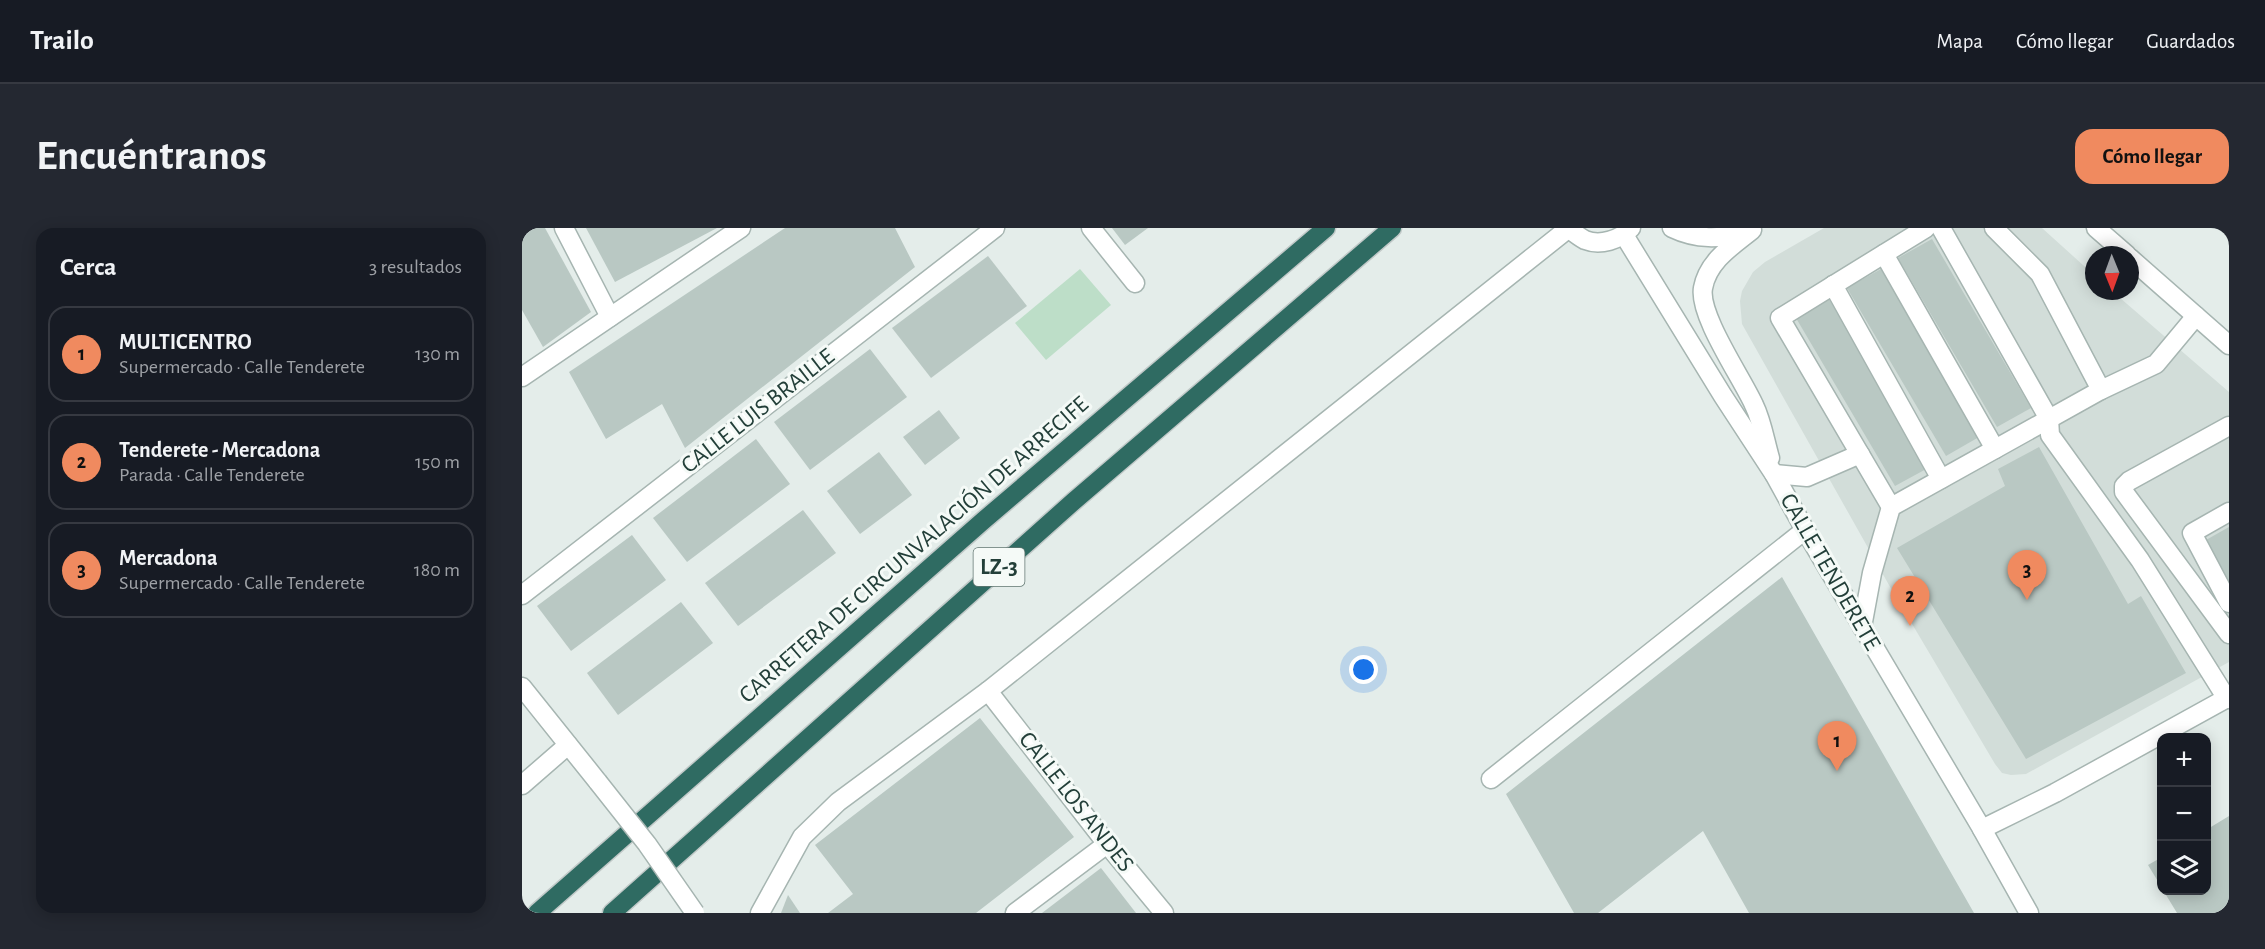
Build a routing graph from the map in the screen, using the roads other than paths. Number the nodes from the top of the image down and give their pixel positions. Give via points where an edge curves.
1 (564, 228) edge
2 (741, 228) edge
3 (995, 228) edge
4 (1091, 228) edge
5 (1326, 228) edge
6 (1392, 228) edge
7 (1568, 228) edge
8 (1672, 228) edge
9 (1926, 228) edge
10 (1941, 228) edge
11 (1994, 228) edge
12 (1754, 229) edge
13 (2103, 230) edge
14 (1628, 231) edge
15 (2118, 246) edge
16 (1884, 254) junction
17 (2139, 266) edge
18 (1134, 283) dead end
19 (1833, 285) junction
20 (2196, 316) junction
21 (610, 317) junction
22 (2229, 345) edge
23 (522, 377) edge
24 (2101, 390) junction
25 (2049, 419) junction
26 (2229, 426) edge
27 (1995, 449) junction
28 (1860, 454) junction
29 (1774, 474) junction
30 (1941, 479) junction
31 (1891, 507) junction
32 (2229, 512) edge
33 (1805, 531) junction
34 (2192, 533) junction
35 (2166, 550) junction
36 (522, 595) edge
37 (2229, 603) edge
38 (1862, 627) junction
39 (2229, 634) edge
40 (522, 687) edge
41 (988, 691) junction
42 (2228, 698) edge
43 (568, 745) junction
44 (1491, 778) dead end
45 (522, 785) edge
46 (1982, 829) junction
47 (1107, 844) junction
48 (537, 913) edge
49 (612, 913) edge
50 (694, 913) edge
51 (760, 913) edge
52 (1015, 913) edge
53 (1164, 913) edge
54 (2029, 913) edge

1 - 21 street
2 - 21 street
3 - 36 street, CALLE LUIS BRAILLE
4 - 18 street
5 - 48 highway, CARRETERA DE CIRCUNVALACIÓN DE ARRECIFE / LZ-3 via 975,528
6 - 49 highway, LZ-3 via 1074,501
7 - 14 street via 1585,240 1605,242
7 - 41 street
8 - 12 street via 1707,238
9 - 16 street
10 - 25 street
11 - 24 street via 2040,274
12 - 29 street via 1718,257 1703,288 1702,300 1755,407
13 - 15 street
14 - 29 street, CALLE TENDERETE via 1723,396
16 - 19 street
16 - 27 street
17 - 20 street
19 - 28 street via 1780,318
19 - 30 street
20 - 22 street
20 - 24 street via 2156,364
21 - 23 street
24 - 25 street
25 - 27 street
25 - 42 street via 2050,435 2140,560
26 - 35 street via 2124,486 2124,492
27 - 30 street
28 - 29 street via 1807,477
28 - 31 street
29 - 33 street, CALLE TENDERETE
30 - 31 street
31 - 38 street
32 - 34 street
33 - 38 street, CALLE TENDERETE
33 - 44 street
34 - 35 street
34 - 37 street
35 - 39 street
38 - 46 street, CALLE TENDERETE
40 - 43 street
41 - 47 street, CALLE LOS ANDES
41 - 51 street via 838,802 802,837
42 - 46 street
43 - 45 street
43 - 50 street, bridge via 647,844
46 - 54 street, CALLE TENDERETE
47 - 52 street
47 - 53 street, CALLE LOS ANDES

